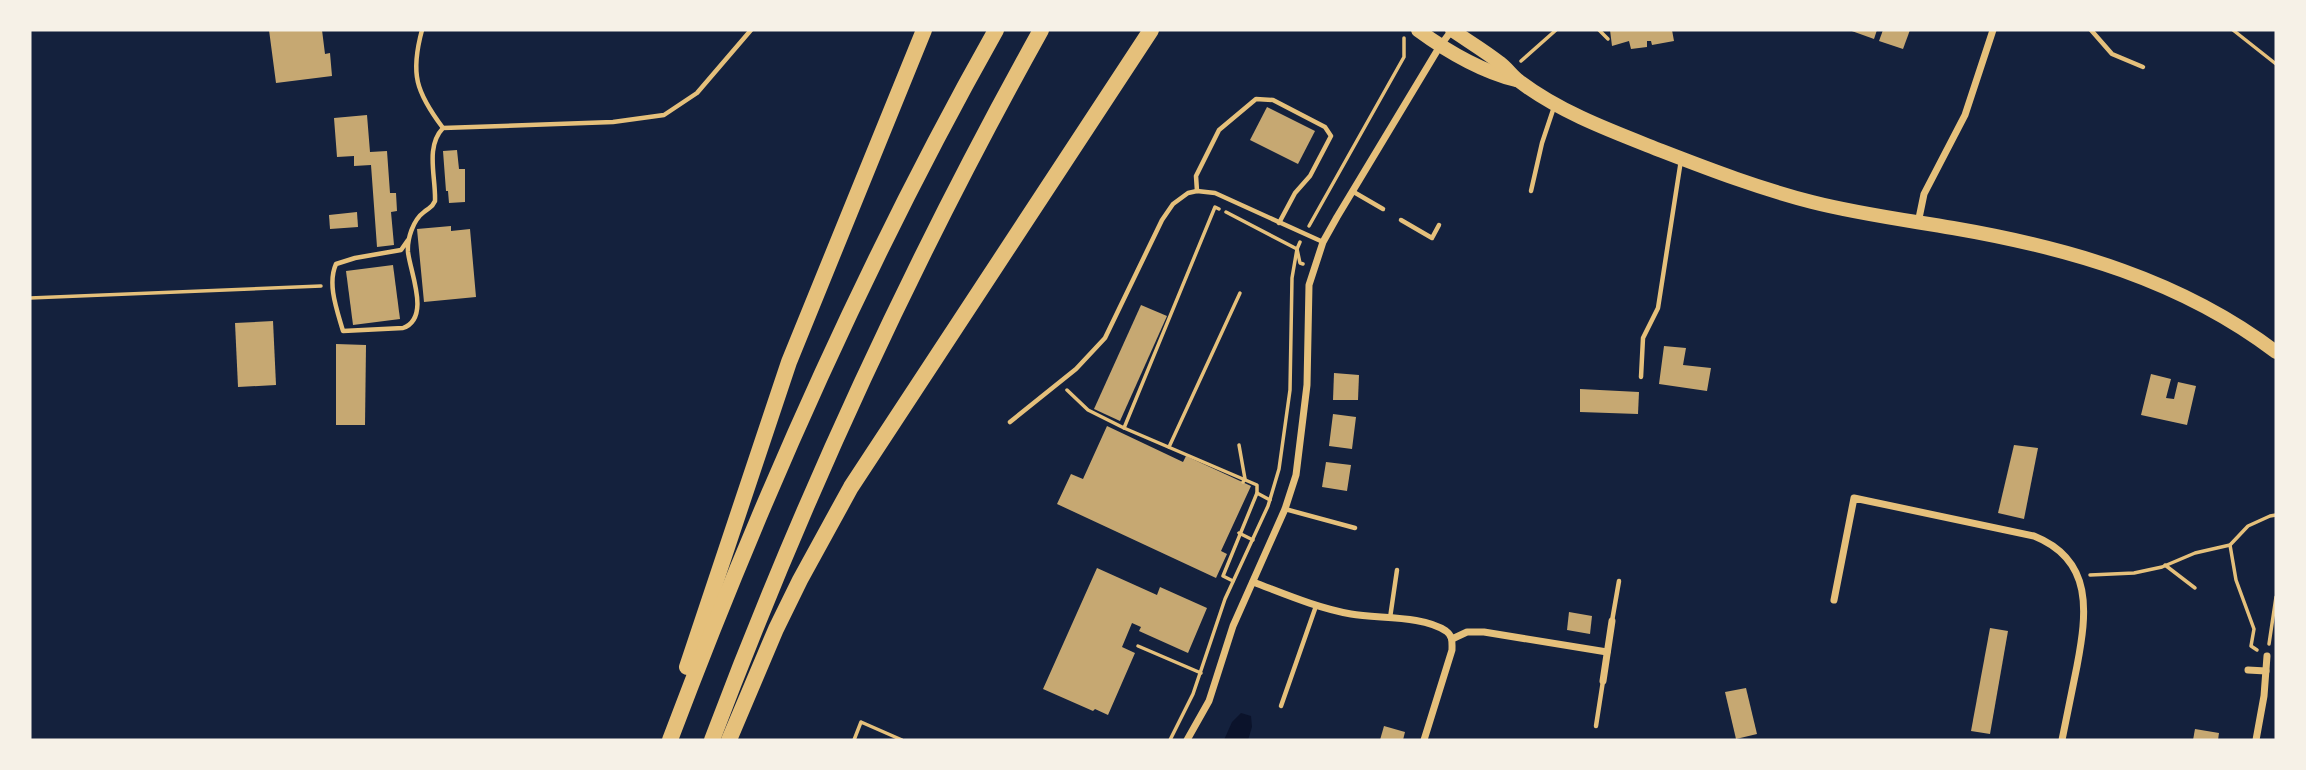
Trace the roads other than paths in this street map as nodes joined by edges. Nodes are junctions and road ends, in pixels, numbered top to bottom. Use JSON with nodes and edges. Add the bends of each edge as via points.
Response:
{"nodes":[{"id":1,"x":422,"y":30,"type":"edge"},
{"id":2,"x":751,"y":30,"type":"edge"},
{"id":3,"x":924,"y":30,"type":"edge"},
{"id":4,"x":996,"y":30,"type":"edge"},
{"id":5,"x":1041,"y":30,"type":"edge"},
{"id":6,"x":1151,"y":30,"type":"edge"},
{"id":7,"x":1418,"y":30,"type":"edge"},
{"id":8,"x":1452,"y":30,"type":"edge"},
{"id":9,"x":1993,"y":30,"type":"edge"},
{"id":10,"x":2091,"y":30,"type":"edge"},
{"id":11,"x":1440,"y":46,"type":"junction"},
{"id":12,"x":2143,"y":67,"type":"dead end"},
{"id":13,"x":1517,"y":80,"type":"junction"},
{"id":14,"x":1555,"y":103,"type":"junction"},
{"id":15,"x":443,"y":128,"type":"junction"},
{"id":16,"x":1681,"y":158,"type":"junction"},
{"id":17,"x":1197,"y":191,"type":"junction"},
{"id":18,"x":1352,"y":191,"type":"junction"},
{"id":19,"x":1531,"y":191,"type":"dead end"},
{"id":20,"x":1383,"y":209,"type":"dead end"},
{"id":21,"x":1401,"y":220,"type":"dead end"},
{"id":22,"x":1279,"y":223,"type":"junction"},
{"id":23,"x":1918,"y":223,"type":"junction"},
{"id":24,"x":1439,"y":225,"type":"dead end"},
{"id":25,"x":408,"y":240,"type":"junction"},
{"id":26,"x":1323,"y":242,"type":"junction"},
{"id":27,"x":2276,"y":352,"type":"edge"},
{"id":28,"x":1641,"y":377,"type":"dead end"},
{"id":29,"x":1010,"y":422,"type":"dead end"},
{"id":30,"x":1285,"y":509,"type":"junction"},
{"id":31,"x":1355,"y":528,"type":"dead end"},
{"id":32,"x":1396,"y":570,"type":"dead end"},
{"id":33,"x":1619,"y":581,"type":"dead end"},
{"id":34,"x":1254,"y":582,"type":"junction"},
{"id":35,"x":1834,"y":600,"type":"dead end"},
{"id":36,"x":1316,"y":606,"type":"junction"},
{"id":37,"x":1390,"y":618,"type":"junction"},
{"id":38,"x":1612,"y":621,"type":"joint"},
{"id":39,"x":1452,"y":639,"type":"junction"},
{"id":40,"x":1607,"y":652,"type":"junction"},
{"id":41,"x":2267,"y":656,"type":"road end"},
{"id":42,"x":2248,"y":670,"type":"dead end"},
{"id":43,"x":2266,"y":671,"type":"junction"},
{"id":44,"x":1603,"y":681,"type":"joint"},
{"id":45,"x":1282,"y":706,"type":"dead end"},
{"id":46,"x":1596,"y":726,"type":"dead end"},
{"id":47,"x":668,"y":740,"type":"edge"},
{"id":48,"x":712,"y":740,"type":"edge"},
{"id":49,"x":729,"y":740,"type":"edge"},
{"id":50,"x":1187,"y":740,"type":"edge"},
{"id":51,"x":1424,"y":740,"type":"edge"},
{"id":52,"x":2062,"y":740,"type":"edge"},
{"id":53,"x":2256,"y":740,"type":"edge"}],
"edges":[{"from":1,"to":15,"type":"lane","via":[[417,85]]},
{"from":2,"to":15,"type":"lane","via":[[697,93],[664,115],[613,122]]},
{"from":3,"to":47,"type":"highway","via":[[789,362],[699,628]]},
{"from":4,"to":47,"type":"highway","via":[[923,164],[807,405]]},
{"from":5,"to":48,"type":"highway","via":[[963,174],[845,417]]},
{"from":6,"to":49,"type":"highway","via":[[851,486],[794,592]]},
{"from":7,"to":11,"type":"main road"},
{"from":8,"to":11,"type":"street"},
{"from":8,"to":13,"type":"main road"},
{"from":9,"to":23,"type":"street","via":[[1965,115],[1924,194]]},
{"from":10,"to":12,"type":"lane","via":[[2112,54]]},
{"from":11,"to":13,"type":"main road"},
{"from":11,"to":18,"type":"street"},
{"from":13,"to":14,"type":"main road"},
{"from":14,"to":16,"type":"main road"},
{"from":14,"to":19,"type":"lane"},
{"from":15,"to":25,"type":"lane","via":[[433,148],[435,201],[417,219]]},
{"from":16,"to":23,"type":"main road","via":[[1808,201]]},
{"from":16,"to":28,"type":"lane","via":[[1658,308],[1643,338]]},
{"from":17,"to":22,"type":"lane","via":[[1215,193]]},
{"from":17,"to":22,"type":"lane","via":[[1196,176],[1219,130],[1256,99],[1273,100],[1325,127],[1331,136]]},
{"from":17,"to":29,"type":"lane","via":[[1173,204],[1162,220],[1104,338],[1084,361]]},
{"from":18,"to":20,"type":"lane"},
{"from":18,"to":26,"type":"street"},
{"from":21,"to":24,"type":"lane","via":[[1432,238]]},
{"from":22,"to":26,"type":"lane"},
{"from":23,"to":27,"type":"main road","via":[[2064,251],[2113,266],[2197,301]]},
{"from":25,"to":25,"type":"lane","via":[[418,300],[410,326],[346,333],[331,286],[336,264],[401,250]]},
{"from":26,"to":30,"type":"street","via":[[1309,285],[1302,440]]},
{"from":30,"to":31,"type":"lane"},
{"from":30,"to":34,"type":"street"},
{"from":32,"to":37,"type":"lane"},
{"from":33,"to":38,"type":"lane"},
{"from":34,"to":36,"type":"street"},
{"from":34,"to":50,"type":"street","via":[[1233,626],[1209,701]]},
{"from":35,"to":52,"type":"street","via":[[1854,498],[2047,542],[2077,575],[2085,612]]},
{"from":36,"to":37,"type":"street"},
{"from":36,"to":45,"type":"lane"},
{"from":37,"to":39,"type":"street","via":[[1435,626]]},
{"from":38,"to":40,"type":"street"},
{"from":39,"to":40,"type":"street","via":[[1467,632],[1484,632]]},
{"from":39,"to":51,"type":"street"},
{"from":40,"to":44,"type":"street"},
{"from":41,"to":43,"type":"street"},
{"from":42,"to":43,"type":"street"},
{"from":43,"to":53,"type":"street"},
{"from":44,"to":46,"type":"lane"}]}
